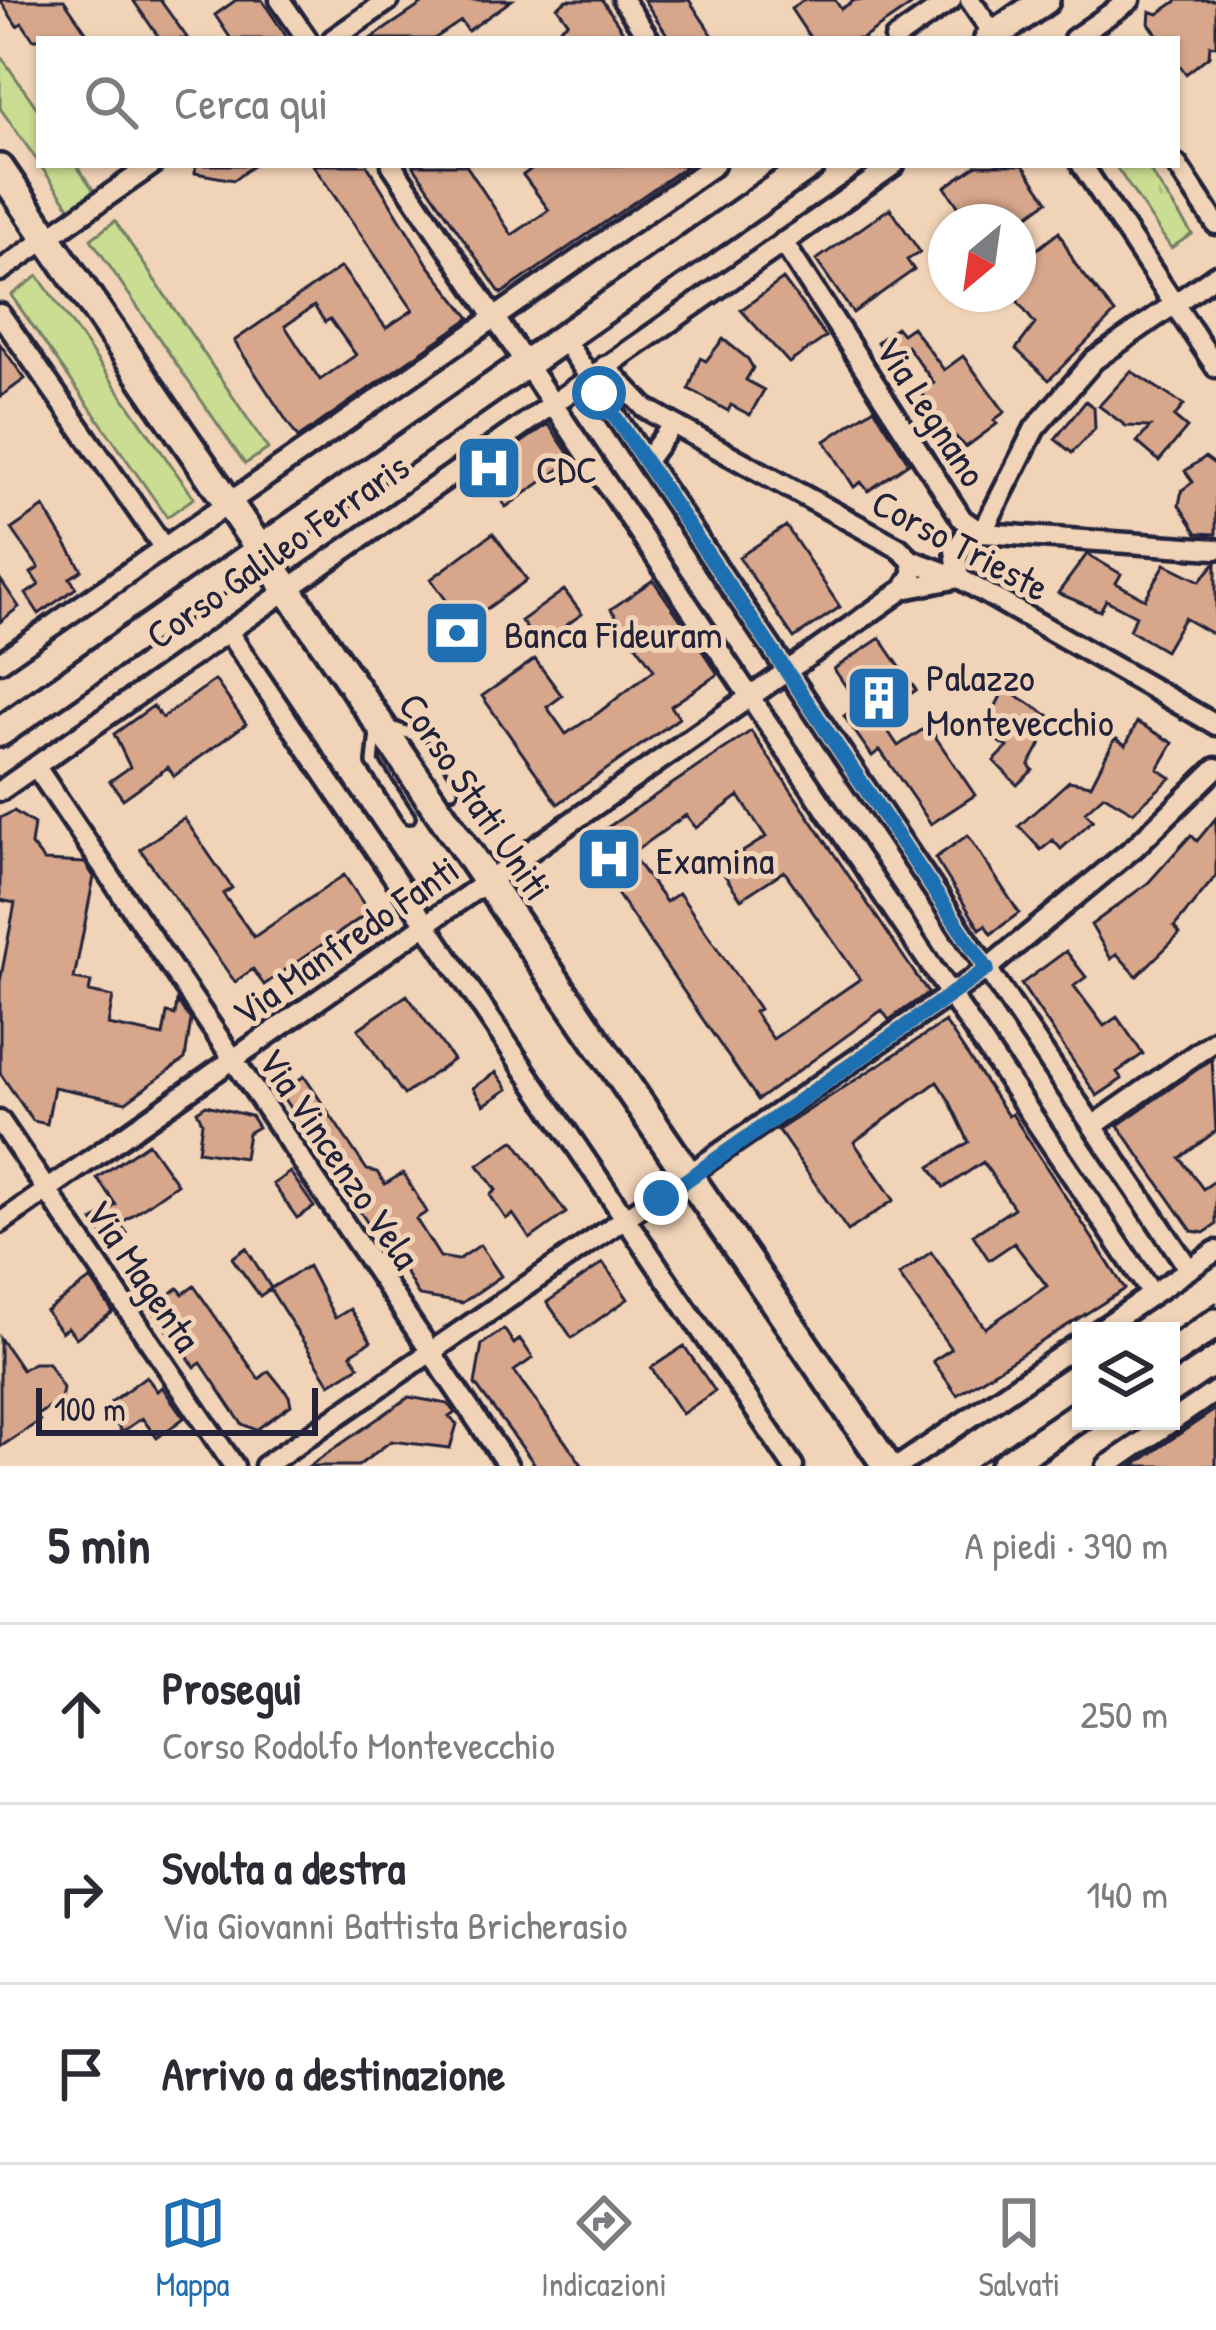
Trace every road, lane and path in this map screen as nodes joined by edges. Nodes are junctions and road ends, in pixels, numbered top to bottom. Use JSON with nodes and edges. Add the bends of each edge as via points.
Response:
{"nodes":[{"id":1,"x":280,"y":0,"type":"edge"},
{"id":2,"x":389,"y":0,"type":"edge"},
{"id":3,"x":623,"y":0,"type":"edge"},
{"id":4,"x":951,"y":0,"type":"edge"},
{"id":5,"x":970,"y":0,"type":"edge"},
{"id":6,"x":1045,"y":0,"type":"edge"},
{"id":7,"x":1130,"y":0,"type":"edge"},
{"id":8,"x":305,"y":36,"type":"edge"},
{"id":9,"x":337,"y":36,"type":"edge"},
{"id":10,"x":647,"y":36,"type":"edge"},
{"id":11,"x":899,"y":36,"type":"edge"},
{"id":12,"x":993,"y":36,"type":"edge"},
{"id":13,"x":997,"y":36,"type":"edge"},
{"id":14,"x":1084,"y":36,"type":"edge"},
{"id":15,"x":148,"y":168,"type":"edge"},
{"id":16,"x":394,"y":168,"type":"edge"},
{"id":17,"x":710,"y":168,"type":"edge"},
{"id":18,"x":806,"y":168,"type":"edge"},
{"id":19,"x":890,"y":168,"type":"edge"},
{"id":20,"x":1084,"y":168,"type":"edge"},
{"id":21,"x":1179,"y":168,"type":"edge"},
{"id":22,"x":0,"y":169,"type":"edge"},
{"id":23,"x":1216,"y":224,"type":"edge"},
{"id":24,"x":47,"y":238,"type":"junction"},
{"id":25,"x":783,"y":242,"type":"junction"},
{"id":26,"x":0,"y":271,"type":"edge"},
{"id":27,"x":1216,"y":275,"type":"edge"},
{"id":28,"x":1174,"y":303,"type":"junction"},
{"id":29,"x":0,"y":314,"type":"edge"},
{"id":30,"x":494,"y":317,"type":"junction"},
{"id":31,"x":562,"y":338,"type":"junction"},
{"id":32,"x":527,"y":363,"type":"junction"},
{"id":33,"x":1216,"y":368,"type":"edge"},
{"id":34,"x":597,"y":372,"type":"junction"},
{"id":35,"x":555,"y":402,"type":"junction"},
{"id":36,"x":673,"y":424,"type":"junction"},
{"id":37,"x":646,"y":461,"type":"junction"},
{"id":38,"x":229,"y":503,"type":"junction"},
{"id":39,"x":982,"y":533,"type":"junction"},
{"id":40,"x":164,"y":548,"type":"junction"},
{"id":41,"x":1216,"y":549,"type":"edge"},
{"id":42,"x":260,"y":550,"type":"junction"},
{"id":43,"x":911,"y":560,"type":"junction"},
{"id":44,"x":959,"y":578,"type":"junction"},
{"id":45,"x":288,"y":590,"type":"junction"},
{"id":46,"x":904,"y":590,"type":"junction"},
{"id":47,"x":228,"y":632,"type":"junction"},
{"id":48,"x":0,"y":662,"type":"edge"},
{"id":49,"x":787,"y":671,"type":"junction"},
{"id":50,"x":752,"y":694,"type":"junction"},
{"id":51,"x":377,"y":721,"type":"junction"},
{"id":52,"x":1216,"y":725,"type":"edge"},
{"id":53,"x":0,"y":732,"type":"edge"},
{"id":54,"x":36,"y":767,"type":"junction"},
{"id":55,"x":1212,"y":773,"type":"edge"},
{"id":56,"x":452,"y":790,"type":"dead end"},
{"id":57,"x":0,"y":791,"type":"edge"},
{"id":58,"x":409,"y":818,"type":"dead end"},
{"id":59,"x":487,"y":881,"type":"junction"},
{"id":60,"x":426,"y":924,"type":"junction"},
{"id":61,"x":987,"y":969,"type":"junction"},
{"id":62,"x":952,"y":994,"type":"junction"},
{"id":63,"x":1216,"y":1040,"type":"edge"},
{"id":64,"x":234,"y":1058,"type":"junction"},
{"id":65,"x":0,"y":1121,"type":"edge"},
{"id":66,"x":1093,"y":1126,"type":"junction"},
{"id":67,"x":690,"y":1178,"type":"junction"},
{"id":68,"x":46,"y":1189,"type":"junction"},
{"id":69,"x":626,"y":1219,"type":"junction"},
{"id":70,"x":0,"y":1223,"type":"edge"},
{"id":71,"x":1216,"y":1251,"type":"edge"},
{"id":72,"x":1189,"y":1269,"type":"junction"},
{"id":73,"x":1152,"y":1294,"type":"junction"},
{"id":74,"x":1111,"y":1322,"type":"edge"},
{"id":75,"x":1216,"y":1323,"type":"edge"},
{"id":76,"x":1180,"y":1347,"type":"edge"},
{"id":77,"x":1072,"y":1348,"type":"edge"},
{"id":78,"x":431,"y":1351,"type":"junction"},
{"id":79,"x":1216,"y":1392,"type":"edge"},
{"id":80,"x":1072,"y":1420,"type":"edge"},
{"id":81,"x":234,"y":1466,"type":"edge"},
{"id":82,"x":266,"y":1466,"type":"edge"},
{"id":83,"x":508,"y":1466,"type":"edge"},
{"id":84,"x":793,"y":1466,"type":"edge"},
{"id":85,"x":887,"y":1466,"type":"edge"},
{"id":86,"x":899,"y":1466,"type":"edge"},
{"id":87,"x":1005,"y":1466,"type":"edge"},
{"id":88,"x":1107,"y":1466,"type":"edge"}],
"edges":[{"from":1,"to":8,"type":"street"},
{"from":2,"to":9,"type":"street"},
{"from":3,"to":10,"type":"street"},
{"from":4,"to":11,"type":"street"},
{"from":5,"to":12,"type":"street"},
{"from":6,"to":13,"type":"main road"},
{"from":7,"to":14,"type":"street"},
{"from":15,"to":24,"type":"street"},
{"from":16,"to":30,"type":"street"},
{"from":17,"to":30,"type":"street","name":"Corso Galileo Ferraris"},
{"from":18,"to":31,"type":"main road","name":"Corso Galileo Ferraris"},
{"from":19,"to":25,"type":"street","name":"Corso Galileo Ferraris"},
{"from":20,"to":28,"type":"street"},
{"from":21,"to":23,"type":"street"},
{"from":22,"to":24,"type":"main road","name":"Corso Stati Uniti"},
{"from":24,"to":26,"type":"street"},
{"from":24,"to":38,"type":"main road","name":"Corso Stati Uniti"},
{"from":25,"to":34,"type":"street","name":"Corso Galileo Ferraris"},
{"from":25,"to":39,"type":"street","name":"Via Legnano","via":[[962,519]]},
{"from":27,"to":28,"type":"street"},
{"from":28,"to":33,"type":"street"},
{"from":28,"to":39,"type":"street","via":[[1112,342],[1035,428]]},
{"from":29,"to":40,"type":"street"},
{"from":30,"to":32,"type":"street"},
{"from":30,"to":38,"type":"street","name":"Corso Galileo Ferraris"},
{"from":31,"to":32,"type":"main road","name":"Corso Galileo Ferraris"},
{"from":31,"to":34,"type":"street"},
{"from":32,"to":35,"type":"street"},
{"from":32,"to":42,"type":"main road","name":"Corso Galileo Ferraris"},
{"from":34,"to":35,"type":"street","name":"Corso Galileo Ferraris"},
{"from":34,"to":36,"type":"street","name":"Corso Trieste"},
{"from":34,"to":37,"type":"street"},
{"from":35,"to":45,"type":"street","name":"Corso Galileo Ferraris"},
{"from":35,"to":50,"type":"street"},
{"from":36,"to":37,"type":"street"},
{"from":36,"to":43,"type":"street","name":"Corso Trieste"},
{"from":37,"to":49,"type":"street"},
{"from":38,"to":40,"type":"street","name":"Corso Galileo Ferraris"},
{"from":38,"to":42,"type":"main road","name":"Corso Stati Uniti"},
{"from":39,"to":41,"type":"street","name":"Via Legnano"},
{"from":39,"to":44,"type":"street","via":[[964,537],[956,550]]},
{"from":40,"to":48,"type":"street","name":"Corso Galileo Ferraris"},
{"from":42,"to":45,"type":"main road","name":"Corso Stati Uniti"},
{"from":42,"to":53,"type":"main road","name":"Corso Galileo Ferraris"},
{"from":43,"to":44,"type":"street","name":"Corso Trieste"},
{"from":43,"to":46,"type":"street"},
{"from":44,"to":46,"type":"street"},
{"from":44,"to":52,"type":"street","name":"Corso Trieste"},
{"from":45,"to":47,"type":"street","name":"Corso Galileo Ferraris"},
{"from":45,"to":51,"type":"main road","name":"Corso Stati Uniti"},
{"from":46,"to":49,"type":"street","name":"Via Manfredo Fanti"},
{"from":47,"to":54,"type":"street","name":"Corso Galileo Ferraris"},
{"from":47,"to":60,"type":"street"},
{"from":49,"to":50,"type":"street","name":"Via Manfredo Fanti"},
{"from":49,"to":61,"type":"street"},
{"from":50,"to":59,"type":"street","name":"Via Manfredo Fanti"},
{"from":50,"to":62,"type":"street"},
{"from":51,"to":56,"type":"lane","via":[[414,735]]},
{"from":51,"to":58,"type":"lane","via":[[373,764]]},
{"from":51,"to":59,"type":"main road","name":"Corso Stati Uniti"},
{"from":54,"to":57,"type":"street","name":"Corso Galileo Ferraris"},
{"from":54,"to":64,"type":"street","name":"Via Vincenzo Vela"},
{"from":55,"to":61,"type":"street"},
{"from":59,"to":60,"type":"street","name":"Via Manfredo Fanti"},
{"from":59,"to":67,"type":"main road","name":"Corso Stati Uniti"},
{"from":60,"to":64,"type":"street","name":"Via Manfredo Fanti"},
{"from":60,"to":69,"type":"street"},
{"from":61,"to":62,"type":"street"},
{"from":61,"to":66,"type":"street"},
{"from":62,"to":67,"type":"street"},
{"from":62,"to":73,"type":"street"},
{"from":63,"to":66,"type":"street"},
{"from":64,"to":68,"type":"street","name":"Via Manfredo Fanti"},
{"from":64,"to":78,"type":"street","name":"Via Vincenzo Vela"},
{"from":65,"to":68,"type":"street","name":"Via Magenta"},
{"from":66,"to":72,"type":"street"},
{"from":67,"to":69,"type":"street"},
{"from":67,"to":85,"type":"main road","name":"Corso Stati Uniti"},
{"from":68,"to":70,"type":"street","name":"Via Manfredo Fanti"},
{"from":68,"to":81,"type":"street","name":"Via Magenta"},
{"from":69,"to":78,"type":"street"},
{"from":69,"to":84,"type":"street"},
{"from":71,"to":72,"type":"street"},
{"from":72,"to":73,"type":"street"},
{"from":73,"to":74,"type":"street"},
{"from":75,"to":76,"type":"main road"},
{"from":77,"to":86,"type":"street"},
{"from":78,"to":82,"type":"street"},
{"from":78,"to":83,"type":"street","name":"Via Vincenzo Vela"},
{"from":79,"to":88,"type":"street"},
{"from":80,"to":87,"type":"main road"}]}
